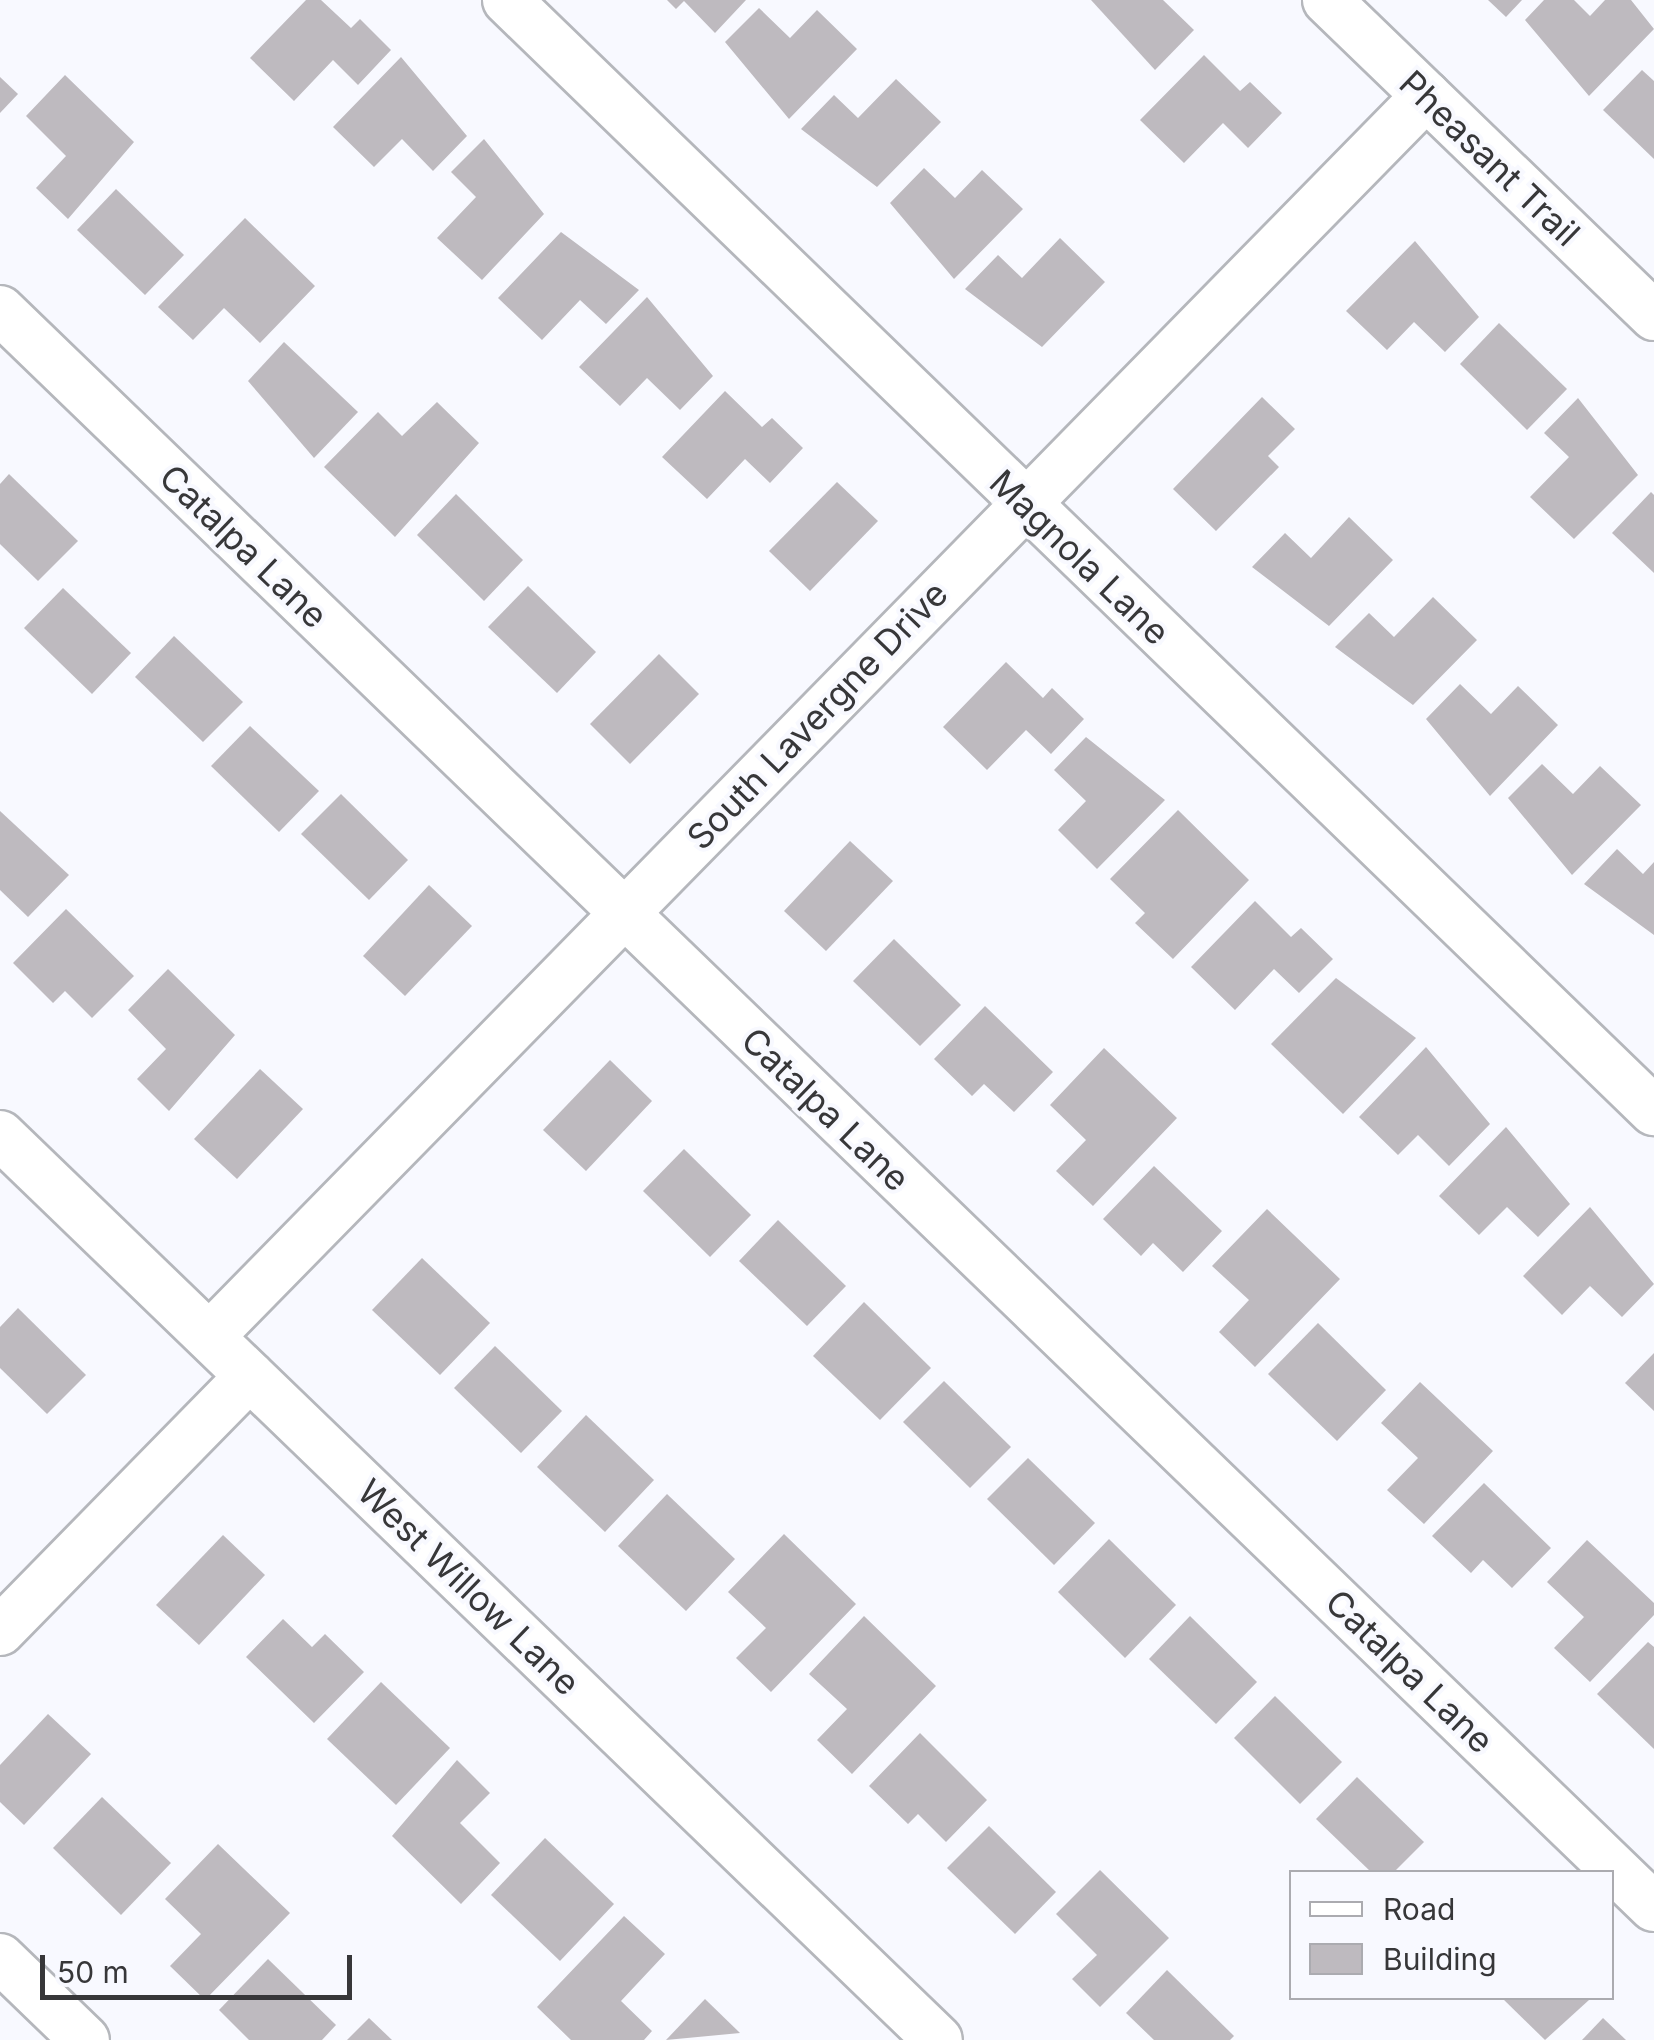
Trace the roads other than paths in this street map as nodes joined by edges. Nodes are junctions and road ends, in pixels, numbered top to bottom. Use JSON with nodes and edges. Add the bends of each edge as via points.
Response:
{"nodes":[{"id":1,"x":508,"y":0,"type":"edge"},
{"id":2,"x":1327,"y":0,"type":"edge"},
{"id":3,"x":1426,"y":96,"type":"junction"},
{"id":4,"x":0,"y":310,"type":"edge"},
{"id":5,"x":1654,"y":316,"type":"edge"},
{"id":6,"x":1024,"y":504,"type":"junction"},
{"id":7,"x":622,"y":913,"type":"junction"},
{"id":8,"x":1654,"y":1111,"type":"edge"},
{"id":9,"x":0,"y":1135,"type":"edge"},
{"id":10,"x":210,"y":1336,"type":"junction"},
{"id":11,"x":250,"y":1376,"type":"junction"},
{"id":12,"x":0,"y":1631,"type":"edge"},
{"id":13,"x":1654,"y":1907,"type":"edge"},
{"id":14,"x":0,"y":1958,"type":"edge"},
{"id":15,"x":84,"y":2040,"type":"edge"},
{"id":16,"x":938,"y":2040,"type":"edge"}],
"edges":[{"from":1,"to":6,"type":"street","name":"Magnola Lane"},
{"from":2,"to":3,"type":"street","name":"Pheasant Trail"},
{"from":3,"to":5,"type":"street","name":"Pheasant Trail"},
{"from":3,"to":6,"type":"street","name":"South Lavergne Drive"},
{"from":4,"to":7,"type":"street","name":"Catalpa Lane"},
{"from":6,"to":7,"type":"street","name":"South Lavergne Drive"},
{"from":6,"to":8,"type":"street","name":"Magnola Lane"},
{"from":7,"to":10,"type":"street","name":"South Lavergne Drive"},
{"from":7,"to":13,"type":"street","name":"Catalpa Lane"},
{"from":9,"to":10,"type":"street","name":"West Willow Lane"},
{"from":10,"to":11,"type":"street","name":"West Willow Lane"},
{"from":11,"to":12,"type":"street"},
{"from":11,"to":16,"type":"street","name":"West Willow Lane"},
{"from":14,"to":15,"type":"street"}]}
